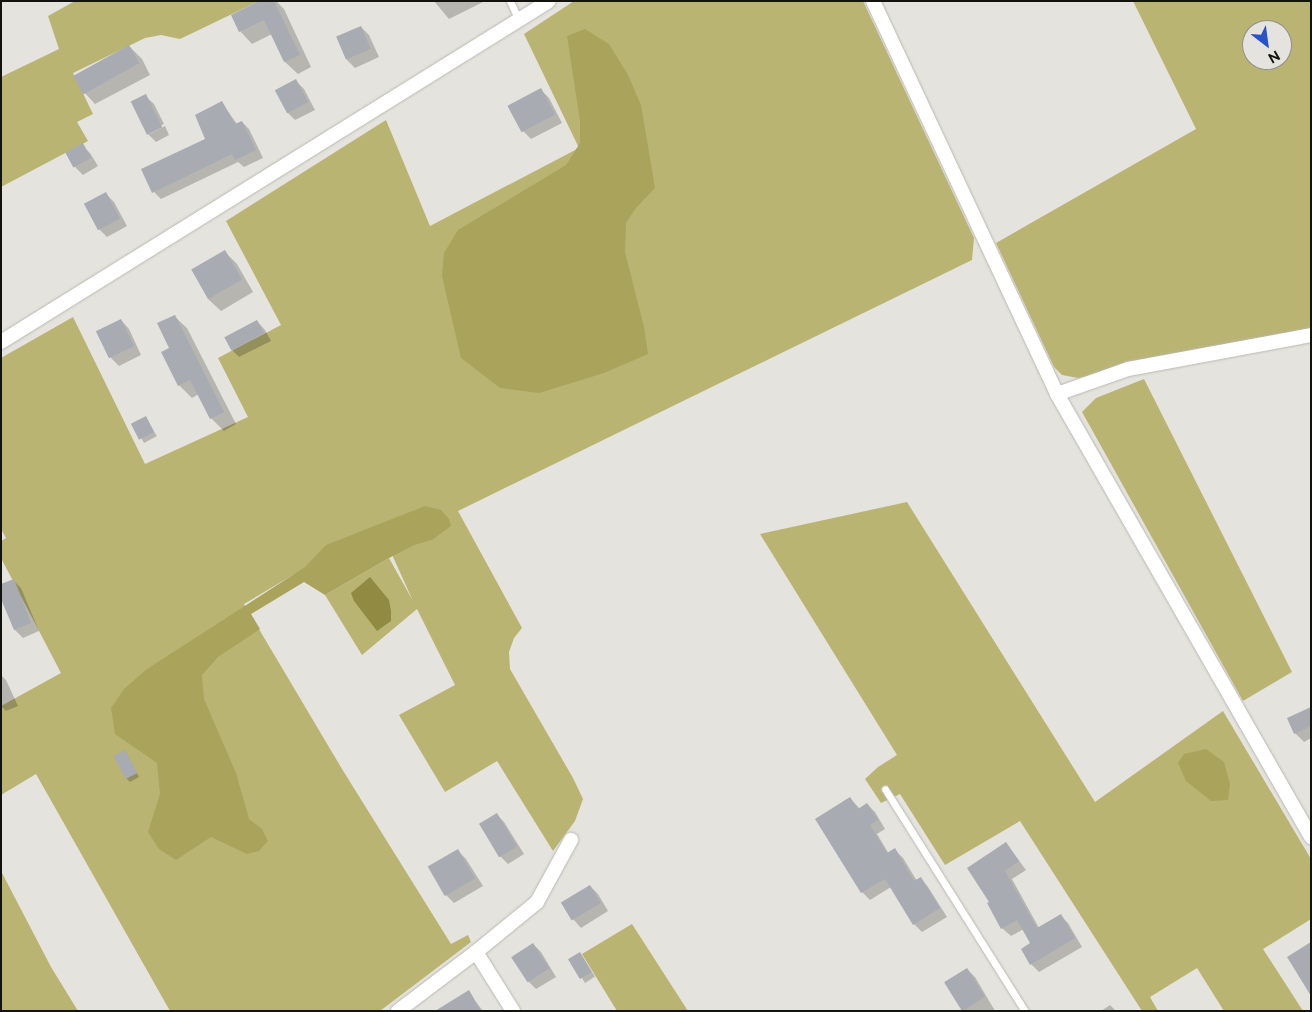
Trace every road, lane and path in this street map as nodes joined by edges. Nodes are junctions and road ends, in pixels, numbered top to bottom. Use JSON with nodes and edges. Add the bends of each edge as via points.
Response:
{"nodes":[{"id":1,"x":510,"y":1,"type":"edge"},
{"id":2,"x":549,"y":1,"type":"edge"},
{"id":3,"x":873,"y":1,"type":"edge"},
{"id":4,"x":519,"y":20,"type":"junction"},
{"id":5,"x":1311,"y":335,"type":"edge"},
{"id":6,"x":1,"y":342,"type":"edge"},
{"id":7,"x":1057,"y":394,"type":"junction"},
{"id":8,"x":885,"y":789,"type":"dead end"},
{"id":9,"x":1311,"y":837,"type":"edge"},
{"id":10,"x":571,"y":840,"type":"dead end"},
{"id":11,"x":476,"y":952,"type":"junction"},
{"id":12,"x":398,"y":1011,"type":"edge"},
{"id":13,"x":513,"y":1011,"type":"edge"},
{"id":14,"x":1025,"y":1011,"type":"edge"}],
"edges":[{"from":1,"to":4,"type":"lane"},
{"from":2,"to":4,"type":"street"},
{"from":3,"to":7,"type":"street"},
{"from":4,"to":6,"type":"street"},
{"from":5,"to":7,"type":"street","via":[[1128,369]]},
{"from":7,"to":9,"type":"street"},
{"from":8,"to":14,"type":"lane"},
{"from":10,"to":11,"type":"street","via":[[537,902]]},
{"from":11,"to":12,"type":"street"},
{"from":11,"to":13,"type":"street"}]}
